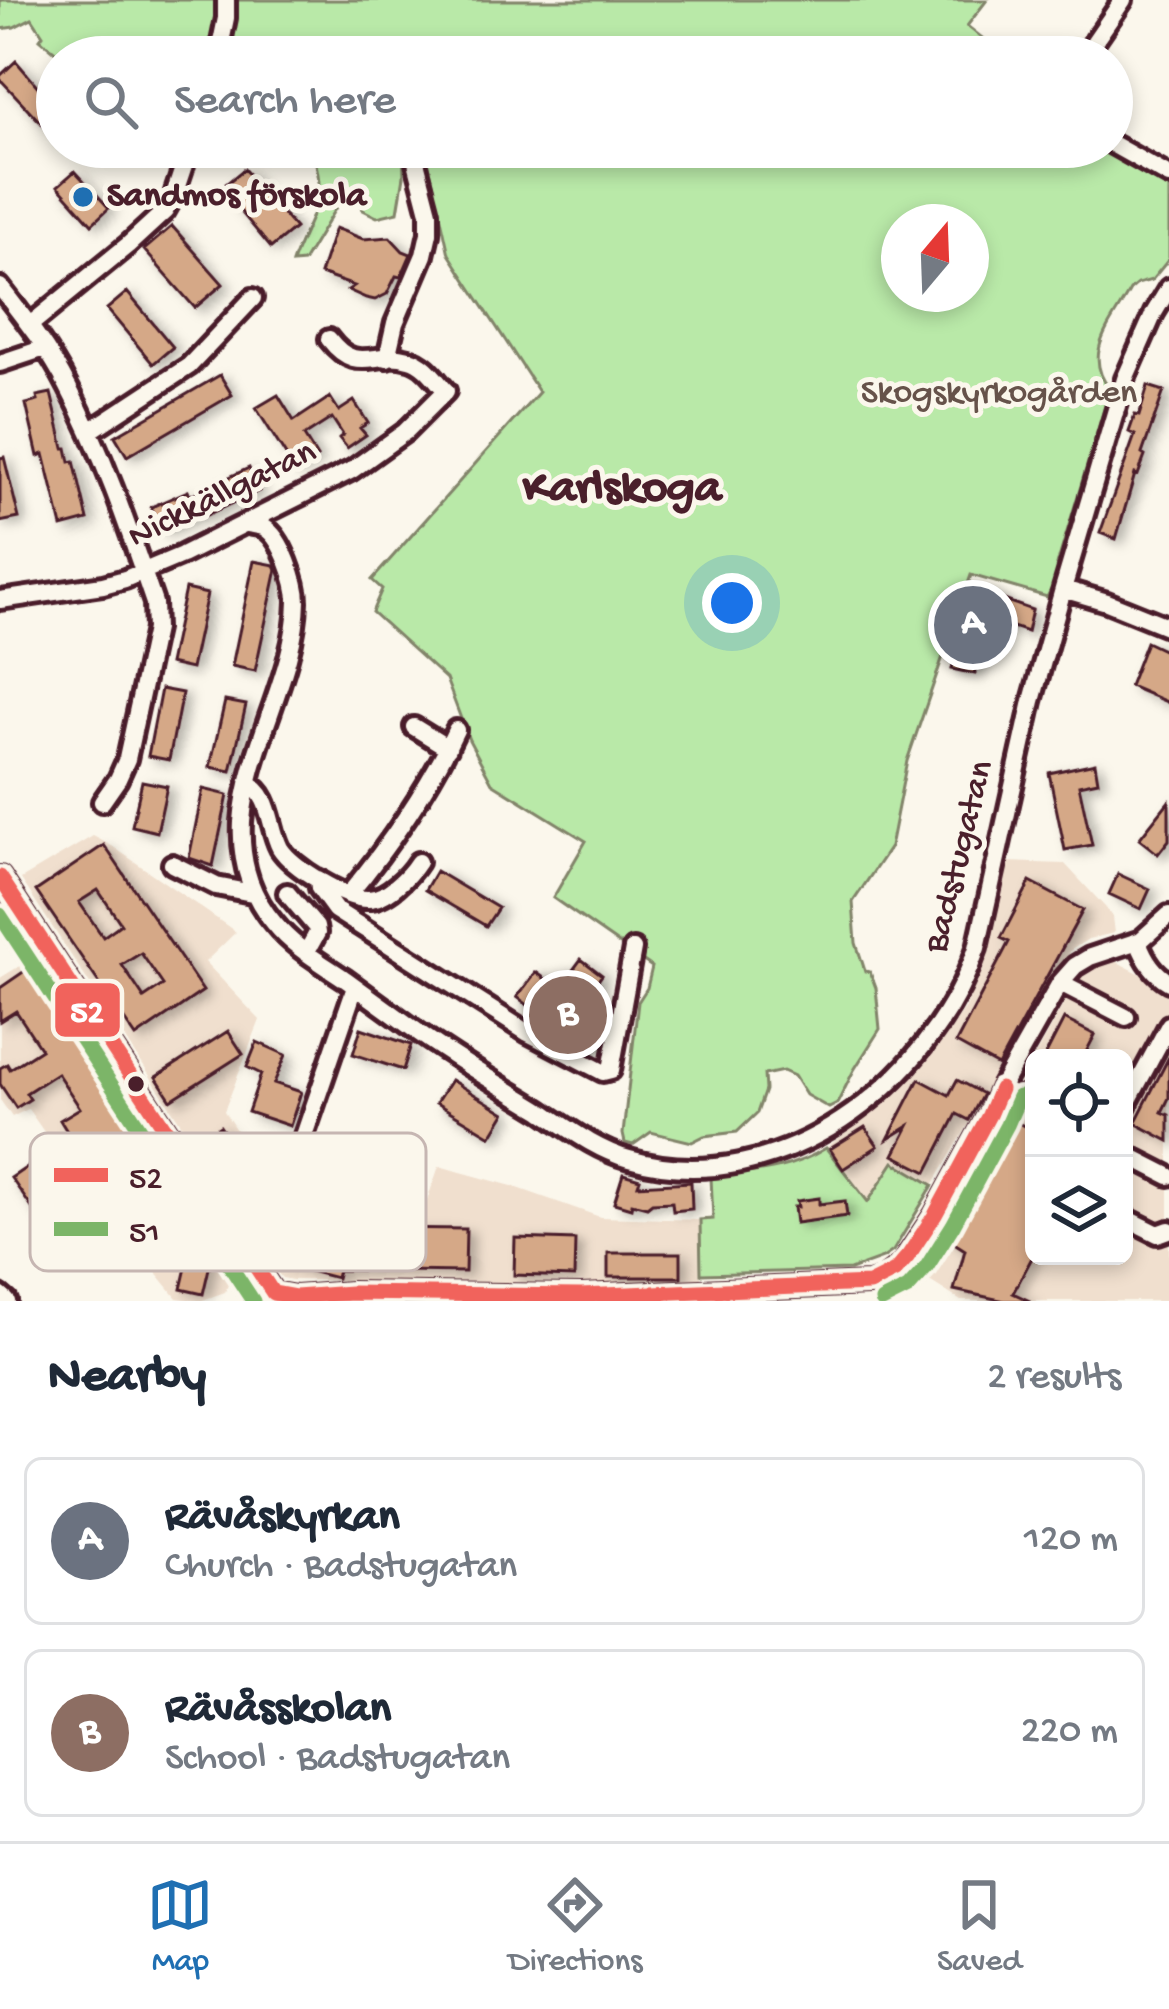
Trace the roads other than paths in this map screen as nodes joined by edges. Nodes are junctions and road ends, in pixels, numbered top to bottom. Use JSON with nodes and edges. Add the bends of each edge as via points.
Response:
{"nodes":[{"id":1,"x":226,"y":0,"type":"edge"},
{"id":2,"x":1123,"y":0,"type":"edge"},
{"id":3,"x":222,"y":36,"type":"edge"},
{"id":4,"x":1098,"y":36,"type":"edge"},
{"id":5,"x":1133,"y":156,"type":"edge"},
{"id":6,"x":183,"y":168,"type":"edge"},
{"id":7,"x":418,"y":168,"type":"edge"},
{"id":8,"x":1169,"y":176,"type":"edge"},
{"id":9,"x":0,"y":287,"type":"edge"},
{"id":10,"x":1169,"y":288,"type":"edge"},
{"id":11,"x":253,"y":298,"type":"dead end"},
{"id":12,"x":30,"y":325,"type":"junction"},
{"id":13,"x":328,"y":339,"type":"dead end"},
{"id":14,"x":45,"y":348,"type":"junction"},
{"id":15,"x":387,"y":358,"type":"junction"},
{"id":16,"x":0,"y":363,"type":"edge"},
{"id":17,"x":90,"y":431,"type":"junction"},
{"id":18,"x":248,"y":524,"type":"junction"},
{"id":19,"x":143,"y":572,"type":"junction"},
{"id":20,"x":1063,"y":589,"type":"junction"},
{"id":21,"x":0,"y":600,"type":"edge"},
{"id":22,"x":1169,"y":627,"type":"edge"},
{"id":23,"x":414,"y":727,"type":"dead end"},
{"id":24,"x":456,"y":730,"type":"dead end"},
{"id":25,"x":448,"y":748,"type":"junction"},
{"id":26,"x":248,"y":784,"type":"junction"},
{"id":27,"x":102,"y":802,"type":"dead end"},
{"id":28,"x":418,"y":862,"type":"dead end"},
{"id":29,"x":172,"y":864,"type":"dead end"},
{"id":30,"x":0,"y":877,"type":"edge"},
{"id":31,"x":318,"y":879,"type":"junction"},
{"id":32,"x":252,"y":893,"type":"junction"},
{"id":33,"x":287,"y":893,"type":"dead end"},
{"id":34,"x":349,"y":894,"type":"junction"},
{"id":35,"x":1169,"y":915,"type":"edge"},
{"id":36,"x":1138,"y":941,"type":"junction"},
{"id":37,"x":633,"y":949,"type":"dead end"},
{"id":38,"x":306,"y":953,"type":"junction"},
{"id":39,"x":1169,"y":982,"type":"edge"},
{"id":40,"x":1060,"y":983,"type":"junction"},
{"id":41,"x":355,"y":987,"type":"junction"},
{"id":42,"x":1126,"y":1017,"type":"dead end"},
{"id":43,"x":1169,"y":1025,"type":"edge"},
{"id":44,"x":1000,"y":1089,"type":"junction"},
{"id":45,"x":1133,"y":1092,"type":"edge"},
{"id":46,"x":1025,"y":1102,"type":"edge"},
{"id":47,"x":170,"y":1133,"type":"edge"},
{"id":48,"x":305,"y":1133,"type":"edge"},
{"id":49,"x":1132,"y":1157,"type":"edge"},
{"id":50,"x":1169,"y":1176,"type":"edge"},
{"id":51,"x":1133,"y":1221,"type":"edge"},
{"id":52,"x":1169,"y":1230,"type":"edge"},
{"id":53,"x":258,"y":1271,"type":"edge"},
{"id":54,"x":0,"y":1295,"type":"edge"},
{"id":55,"x":7,"y":1301,"type":"edge"}],
"edges":[{"from":1,"to":3,"type":"street"},
{"from":2,"to":4,"type":"street"},
{"from":5,"to":8,"type":"street"},
{"from":6,"to":12,"type":"street","via":[[165,211]]},
{"from":7,"to":15,"type":"street","via":[[429,233]]},
{"from":9,"to":12,"type":"street"},
{"from":10,"to":20,"type":"street","name":"Badstugatan","via":[[1125,379]]},
{"from":11,"to":17,"type":"street","via":[[189,366]]},
{"from":12,"to":14,"type":"street"},
{"from":13,"to":15,"type":"street","via":[[351,358]]},
{"from":14,"to":16,"type":"street"},
{"from":14,"to":17,"type":"street"},
{"from":15,"to":18,"type":"street","name":"Nickkällgatan","via":[[421,364],[446,391],[381,451]]},
{"from":17,"to":19,"type":"street"},
{"from":18,"to":19,"type":"street","name":"Nickkällgatan"},
{"from":18,"to":26,"type":"street","via":[[276,538],[298,597]]},
{"from":19,"to":21,"type":"street","name":"Nickkällgatan"},
{"from":19,"to":27,"type":"street","via":[[155,628],[127,759]]},
{"from":20,"to":22,"type":"street"},
{"from":20,"to":41,"type":"street","name":"Badstugatan","via":[[967,976],[918,1052],[819,1135],[728,1164],[629,1160],[503,1088]]},
{"from":23,"to":25,"type":"street"},
{"from":24,"to":25,"type":"street"},
{"from":25,"to":34,"type":"street"},
{"from":26,"to":31,"type":"street","via":[[263,798],[281,850]]},
{"from":26,"to":32,"type":"street","via":[[242,827]]},
{"from":28,"to":34,"type":"street","via":[[375,898]]},
{"from":29,"to":32,"type":"street"},
{"from":30,"to":47,"type":"street"},
{"from":31,"to":34,"type":"street"},
{"from":31,"to":37,"type":"street","via":[[335,910],[603,1072],[611,1070]]},
{"from":32,"to":38,"type":"street","name":"Badstugatan"},
{"from":33,"to":38,"type":"street","via":[[316,927]]},
{"from":35,"to":36,"type":"street"},
{"from":36,"to":39,"type":"street"},
{"from":36,"to":40,"type":"street","via":[[1090,957]]},
{"from":38,"to":41,"type":"street","name":"Badstugatan"},
{"from":40,"to":42,"type":"street"},
{"from":40,"to":44,"type":"street"},
{"from":41,"to":48,"type":"street"},
{"from":43,"to":45,"type":"street"},
{"from":44,"to":46,"type":"street"},
{"from":44,"to":53,"type":"street","via":[[908,1256],[868,1284],[295,1298],[273,1293]]},
{"from":49,"to":50,"type":"street"},
{"from":51,"to":52,"type":"street","via":[[1158,1234]]},
{"from":54,"to":55,"type":"street"}]}
